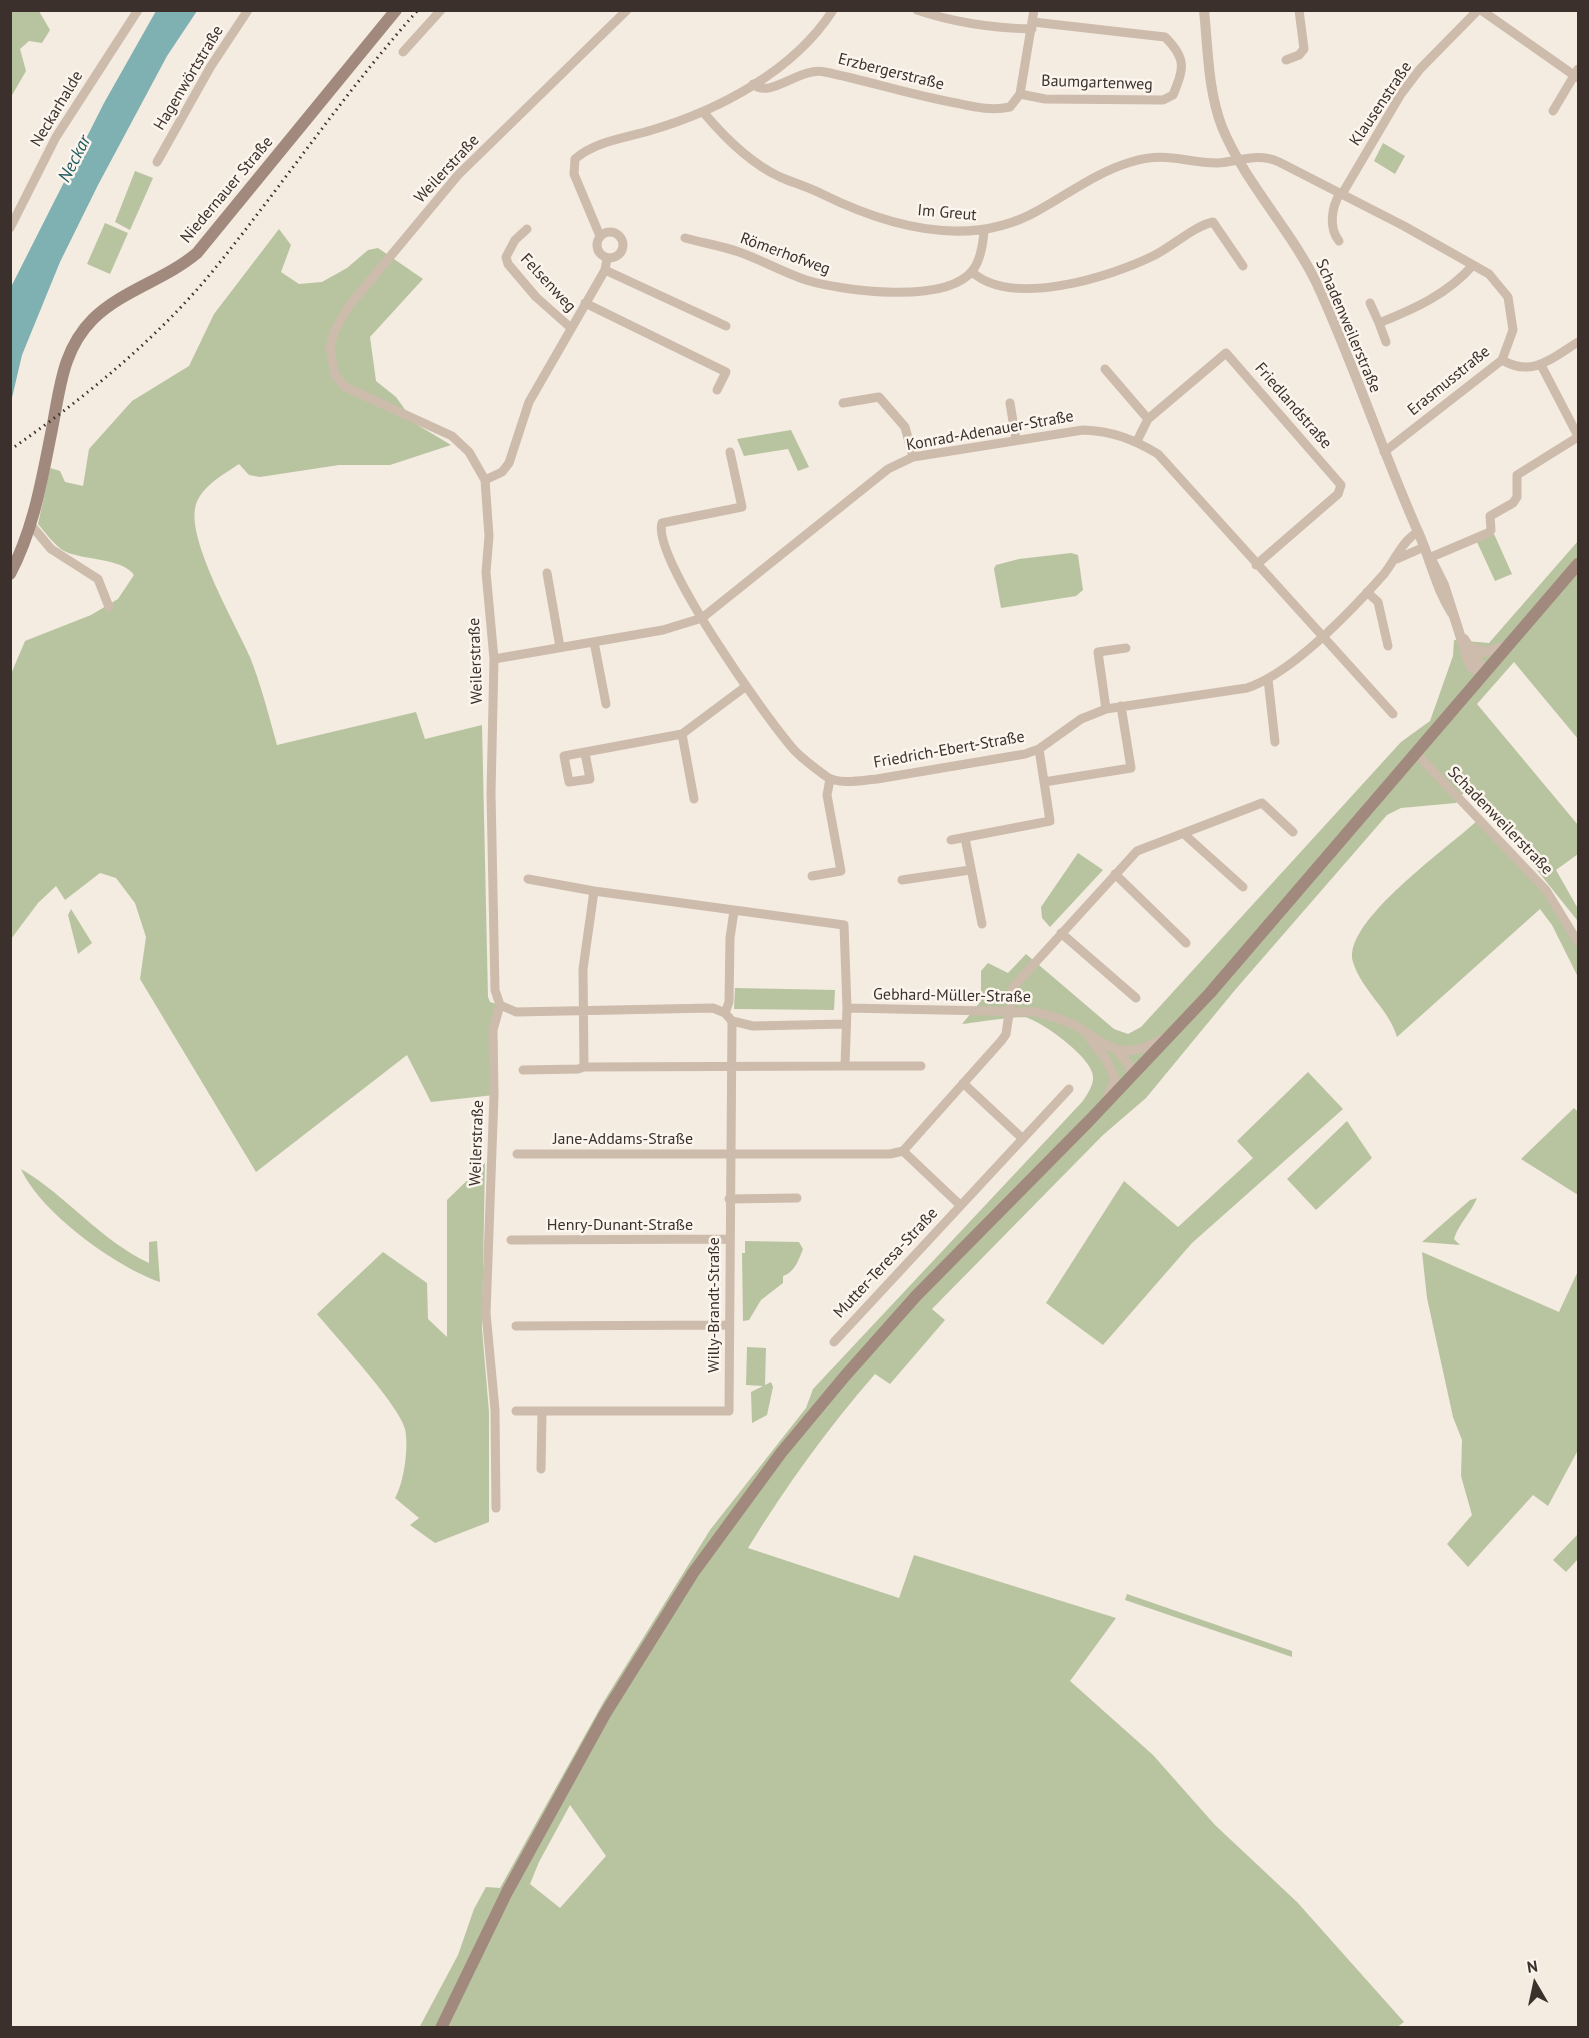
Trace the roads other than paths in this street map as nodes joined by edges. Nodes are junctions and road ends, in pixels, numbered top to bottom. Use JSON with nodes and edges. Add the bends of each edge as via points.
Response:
{"nodes":[{"id":1,"x":138,"y":10,"type":"edge"},
{"id":2,"x":248,"y":10,"type":"edge"},
{"id":3,"x":396,"y":10,"type":"edge"},
{"id":4,"x":441,"y":10,"type":"edge"},
{"id":5,"x":627,"y":10,"type":"edge"},
{"id":6,"x":833,"y":10,"type":"edge"},
{"id":7,"x":917,"y":10,"type":"edge"},
{"id":8,"x":1034,"y":10,"type":"edge"},
{"id":9,"x":1204,"y":10,"type":"edge"},
{"id":10,"x":1299,"y":10,"type":"edge"},
{"id":11,"x":1480,"y":10,"type":"edge"},
{"id":12,"x":1033,"y":25,"type":"junction"},
{"id":13,"x":403,"y":52,"type":"dead end"},
{"id":14,"x":1286,"y":60,"type":"dead end"},
{"id":15,"x":1577,"y":74,"type":"edge"},
{"id":16,"x":753,"y":84,"type":"junction"},
{"id":17,"x":1020,"y":94,"type":"junction"},
{"id":18,"x":1553,"y":111,"type":"dead end"},
{"id":19,"x":702,"y":113,"type":"junction"},
{"id":20,"x":1239,"y":161,"type":"junction"},
{"id":21,"x":157,"y":162,"type":"dead end"},
{"id":22,"x":1341,"y":194,"type":"junction"},
{"id":23,"x":10,"y":228,"type":"edge"},
{"id":24,"x":527,"y":229,"type":"dead end"},
{"id":25,"x":984,"y":231,"type":"junction"},
{"id":26,"x":600,"y":236,"type":"junction"},
{"id":27,"x":686,"y":238,"type":"dead end"},
{"id":28,"x":1339,"y":241,"type":"dead end"},
{"id":29,"x":607,"y":259,"type":"junction"},
{"id":30,"x":1473,"y":265,"type":"junction"},
{"id":31,"x":1243,"y":266,"type":"dead end"},
{"id":32,"x":605,"y":270,"type":"junction"},
{"id":33,"x":972,"y":272,"type":"junction"},
{"id":34,"x":585,"y":303,"type":"junction"},
{"id":35,"x":1370,"y":303,"type":"dead end"},
{"id":36,"x":1379,"y":323,"type":"junction"},
{"id":37,"x":726,"y":326,"type":"dead end"},
{"id":38,"x":571,"y":328,"type":"junction"},
{"id":39,"x":1386,"y":342,"type":"dead end"},
{"id":40,"x":1578,"y":342,"type":"edge"},
{"id":41,"x":1502,"y":360,"type":"junction"},
{"id":42,"x":1541,"y":365,"type":"junction"},
{"id":43,"x":1105,"y":369,"type":"dead end"},
{"id":44,"x":717,"y":390,"type":"dead end"},
{"id":45,"x":843,"y":403,"type":"dead end"},
{"id":46,"x":1010,"y":403,"type":"dead end"},
{"id":47,"x":1148,"y":419,"type":"junction"},
{"id":48,"x":1578,"y":437,"type":"edge"},
{"id":49,"x":1016,"y":440,"type":"junction"},
{"id":50,"x":1137,"y":441,"type":"junction"},
{"id":51,"x":730,"y":452,"type":"dead end"},
{"id":52,"x":1384,"y":452,"type":"junction"},
{"id":53,"x":913,"y":457,"type":"junction"},
{"id":54,"x":485,"y":480,"type":"junction"},
{"id":55,"x":31,"y":525,"type":"junction"},
{"id":56,"x":1418,"y":532,"type":"junction"},
{"id":57,"x":1426,"y":553,"type":"junction"},
{"id":58,"x":1397,"y":559,"type":"junction"},
{"id":59,"x":1578,"y":564,"type":"edge"},
{"id":60,"x":1256,"y":565,"type":"junction"},
{"id":61,"x":547,"y":573,"type":"dead end"},
{"id":62,"x":10,"y":574,"type":"edge"},
{"id":63,"x":1367,"y":592,"type":"junction"},
{"id":64,"x":109,"y":608,"type":"dead end"},
{"id":65,"x":702,"y":618,"type":"junction"},
{"id":66,"x":1322,"y":634,"type":"junction"},
{"id":67,"x":594,"y":642,"type":"junction"},
{"id":68,"x":1388,"y":646,"type":"dead end"},
{"id":69,"x":1507,"y":646,"type":"junction"},
{"id":70,"x":560,"y":647,"type":"junction"},
{"id":71,"x":1126,"y":648,"type":"dead end"},
{"id":72,"x":1468,"y":652,"type":"junction"},
{"id":73,"x":494,"y":658,"type":"junction"},
{"id":74,"x":1484,"y":673,"type":"junction"},
{"id":75,"x":1269,"y":679,"type":"junction"},
{"id":76,"x":745,"y":687,"type":"junction"},
{"id":77,"x":1467,"y":693,"type":"junction"},
{"id":78,"x":606,"y":704,"type":"dead end"},
{"id":79,"x":1121,"y":706,"type":"junction"},
{"id":80,"x":1106,"y":709,"type":"junction"},
{"id":81,"x":1393,"y":714,"type":"dead end"},
{"id":82,"x":682,"y":734,"type":"junction"},
{"id":83,"x":1275,"y":742,"type":"dead end"},
{"id":84,"x":1039,"y":749,"type":"junction"},
{"id":85,"x":585,"y":753,"type":"dead end"},
{"id":86,"x":1416,"y":753,"type":"junction"},
{"id":87,"x":830,"y":779,"type":"junction"},
{"id":88,"x":1044,"y":782,"type":"junction"},
{"id":89,"x":694,"y":799,"type":"dead end"},
{"id":90,"x":1293,"y":832,"type":"dead end"},
{"id":91,"x":1184,"y":834,"type":"junction"},
{"id":92,"x":965,"y":838,"type":"junction"},
{"id":93,"x":951,"y":840,"type":"dead end"},
{"id":94,"x":970,"y":870,"type":"junction"},
{"id":95,"x":1115,"y":874,"type":"junction"},
{"id":96,"x":812,"y":876,"type":"dead end"},
{"id":97,"x":528,"y":879,"type":"dead end"},
{"id":98,"x":902,"y":880,"type":"dead end"},
{"id":99,"x":1243,"y":887,"type":"dead end"},
{"id":100,"x":594,"y":891,"type":"junction"},
{"id":101,"x":734,"y":911,"type":"junction"},
{"id":102,"x":982,"y":924,"type":"dead end"},
{"id":103,"x":1061,"y":933,"type":"junction"},
{"id":104,"x":1578,"y":942,"type":"edge"},
{"id":105,"x":1186,"y":943,"type":"dead end"},
{"id":106,"x":1136,"y":998,"type":"dead end"},
{"id":107,"x":500,"y":1005,"type":"junction"},
{"id":108,"x":847,"y":1008,"type":"junction"},
{"id":109,"x":583,"y":1011,"type":"junction"},
{"id":110,"x":724,"y":1012,"type":"junction"},
{"id":111,"x":1007,"y":1012,"type":"junction"},
{"id":112,"x":732,"y":1022,"type":"junction"},
{"id":113,"x":846,"y":1024,"type":"junction"},
{"id":114,"x":1174,"y":1032,"type":"junction"},
{"id":115,"x":1086,"y":1034,"type":"junction"},
{"id":116,"x":1117,"y":1051,"type":"junction"},
{"id":117,"x":1106,"y":1059,"type":"junction"},
{"id":118,"x":730,"y":1065,"type":"junction"},
{"id":119,"x":845,"y":1066,"type":"junction"},
{"id":120,"x":921,"y":1066,"type":"dead end"},
{"id":121,"x":584,"y":1067,"type":"junction"},
{"id":122,"x":523,"y":1070,"type":"dead end"},
{"id":123,"x":1133,"y":1076,"type":"junction"},
{"id":124,"x":963,"y":1083,"type":"junction"},
{"id":125,"x":1069,"y":1089,"type":"dead end"},
{"id":126,"x":1101,"y":1109,"type":"junction"},
{"id":127,"x":1023,"y":1139,"type":"junction"},
{"id":128,"x":903,"y":1151,"type":"junction"},
{"id":129,"x":518,"y":1154,"type":"dead end"},
{"id":130,"x":729,"y":1154,"type":"junction"},
{"id":131,"x":797,"y":1198,"type":"dead end"},
{"id":132,"x":729,"y":1199,"type":"junction"},
{"id":133,"x":960,"y":1205,"type":"junction"},
{"id":134,"x":729,"y":1239,"type":"junction"},
{"id":135,"x":511,"y":1240,"type":"dead end"},
{"id":136,"x":728,"y":1324,"type":"junction"},
{"id":137,"x":516,"y":1326,"type":"dead end"},
{"id":138,"x":834,"y":1342,"type":"dead end"},
{"id":139,"x":516,"y":1411,"type":"dead end"},
{"id":140,"x":542,"y":1413,"type":"junction"},
{"id":141,"x":541,"y":1469,"type":"dead end"},
{"id":142,"x":496,"y":1508,"type":"dead end"},
{"id":143,"x":441,"y":2028,"type":"edge"}],
"edges":[{"from":1,"to":23,"type":"street","name":"Neckarhalde","via":[[56,137]]},
{"from":2,"to":21,"type":"street","name":"Hagenwörtstraße"},
{"from":3,"to":55,"type":"main road","name":"Niedernauer Straße","via":[[197,253],[118,299],[82,333],[57,392]]},
{"from":4,"to":13,"type":"street"},
{"from":5,"to":54,"type":"street","name":"Weilerstraße","via":[[458,176],[349,306],[334,332],[330,361],[345,387],[452,436],[474,459]]},
{"from":6,"to":16,"type":"street","via":[[807,42]]},
{"from":7,"to":12,"type":"street","via":[[951,22],[993,28]]},
{"from":8,"to":12,"type":"street"},
{"from":9,"to":20,"type":"street","name":"Schadenweilerstraße","via":[[1213,95]]},
{"from":10,"to":14,"type":"street","via":[[1304,49]]},
{"from":11,"to":15,"type":"street"},
{"from":11,"to":22,"type":"street","name":"Klausenstraße","via":[[1420,69],[1401,94]]},
{"from":12,"to":17,"type":"street"},
{"from":12,"to":17,"type":"street","name":"Baumgartenweg","via":[[1158,35],[1171,43],[1182,61],[1183,72],[1173,95],[1163,100],[1045,99]]},
{"from":15,"to":18,"type":"street"},
{"from":16,"to":17,"type":"street","name":"Erzbergerstraße","via":[[769,90],[803,73],[824,71],[907,94],[995,111],[1010,107]]},
{"from":16,"to":19,"type":"street"},
{"from":19,"to":25,"type":"street","name":"Im Greut","via":[[729,141],[779,177],[903,224],[938,231]]},
{"from":19,"to":26,"type":"street","via":[[596,146],[575,159],[574,174]]},
{"from":20,"to":22,"type":"street","name":"Erasmusstraße","via":[[1266,156]]},
{"from":20,"to":25,"type":"street","name":"Im Greut","via":[[1215,163],[1165,156],[1133,161],[1099,174],[1038,211]]},
{"from":20,"to":52,"type":"street","name":"Schadenweilerstraße","via":[[1315,282]]},
{"from":22,"to":28,"type":"street","via":[[1332,210]]},
{"from":22,"to":30,"type":"street","name":"Erasmusstraße"},
{"from":24,"to":38,"type":"street","name":"Felsenweg","via":[[515,240],[506,257],[508,264],[536,297]]},
{"from":25,"to":33,"type":"street","via":[[979,259]]},
{"from":26,"to":29,"type":"street","via":[[597,249]]},
{"from":26,"to":29,"type":"street","via":[[612,232],[624,245],[619,256]]},
{"from":27,"to":33,"type":"street","name":"Römerhofweg","via":[[850,291],[909,293],[936,288]]},
{"from":29,"to":32,"type":"street"},
{"from":30,"to":36,"type":"street","via":[[1439,295]]},
{"from":30,"to":41,"type":"street","name":"Erasmusstraße","via":[[1503,287],[1511,307],[1513,330]]},
{"from":31,"to":33,"type":"street","via":[[1213,222],[1203,224],[1151,257],[1084,281],[1047,289],[988,283]]},
{"from":32,"to":34,"type":"street"},
{"from":32,"to":37,"type":"street"},
{"from":34,"to":38,"type":"street"},
{"from":34,"to":44,"type":"street","via":[[726,372]]},
{"from":35,"to":36,"type":"street"},
{"from":36,"to":39,"type":"street"},
{"from":38,"to":54,"type":"street","via":[[529,402],[509,463],[502,472]]},
{"from":40,"to":42,"type":"street"},
{"from":41,"to":42,"type":"street","via":[[1524,369]]},
{"from":41,"to":52,"type":"street","name":"Erasmusstraße"},
{"from":42,"to":48,"type":"street"},
{"from":43,"to":47,"type":"street"},
{"from":45,"to":53,"type":"street","via":[[879,398],[905,427]]},
{"from":46,"to":49,"type":"street"},
{"from":47,"to":50,"type":"street","name":"Friedlandstraße"},
{"from":47,"to":60,"type":"street","name":"Friedlandstraße","via":[[1226,353],[1338,480],[1338,494]]},
{"from":48,"to":57,"type":"street","name":"Friedrich-Ebert-Straße","via":[[1517,475],[1517,497],[1490,516],[1488,533]]},
{"from":49,"to":50,"type":"street","name":"Konrad-Adenauer-Straße","via":[[1083,430]]},
{"from":49,"to":53,"type":"street","name":"Konrad-Adenauer-Straße"},
{"from":50,"to":60,"type":"street","name":"Konrad-Adenauer-Straße","via":[[1158,454]]},
{"from":51,"to":65,"type":"street","via":[[742,507],[661,525],[667,551]]},
{"from":52,"to":56,"type":"street","name":"Schadenweilerstraße"},
{"from":53,"to":65,"type":"street","name":"Konrad-Adenauer-Straße","via":[[888,469]]},
{"from":54,"to":73,"type":"street","name":"Weilerstraße","via":[[489,536],[486,572]]},
{"from":55,"to":62,"type":"main road","name":"Niedernauer Straße"},
{"from":55,"to":64,"type":"street","via":[[51,549],[98,579]]},
{"from":56,"to":57,"type":"street","name":"Schadenweilerstraße"},
{"from":56,"to":58,"type":"street","name":"Friedrich-Ebert-Straße","via":[[1410,537]]},
{"from":57,"to":58,"type":"street","name":"Friedrich-Ebert-Straße"},
{"from":57,"to":72,"type":"street","name":"Schadenweilerstraße","via":[[1437,587]]},
{"from":58,"to":63,"type":"street","name":"Friedrich-Ebert-Straße"},
{"from":59,"to":69,"type":"main road"},
{"from":60,"to":66,"type":"street","name":"Konrad-Adenauer-Straße"},
{"from":61,"to":70,"type":"street"},
{"from":63,"to":66,"type":"street","name":"Friedrich-Ebert-Straße"},
{"from":63,"to":68,"type":"street","via":[[1378,602]]},
{"from":65,"to":67,"type":"street","name":"Konrad-Adenauer-Straße","via":[[663,630]]},
{"from":65,"to":76,"type":"street"},
{"from":66,"to":75,"type":"street","name":"Friedrich-Ebert-Straße"},
{"from":66,"to":81,"type":"street","name":"Konrad-Adenauer-Straße"},
{"from":67,"to":70,"type":"street","name":"Konrad-Adenauer-Straße"},
{"from":67,"to":78,"type":"street"},
{"from":69,"to":72,"type":"street"},
{"from":69,"to":74,"type":"main road"},
{"from":70,"to":73,"type":"street","name":"Konrad-Adenauer-Straße"},
{"from":71,"to":80,"type":"street","via":[[1098,652]]},
{"from":72,"to":74,"type":"street","name":"Schadenweilerstraße","via":[[1472,668]]},
{"from":72,"to":77,"type":"street"},
{"from":73,"to":107,"type":"street","name":"Weilerstraße","via":[[492,873],[495,990]]},
{"from":74,"to":77,"type":"main road"},
{"from":75,"to":79,"type":"street","name":"Friedrich-Ebert-Straße","via":[[1247,688]]},
{"from":75,"to":83,"type":"street"},
{"from":76,"to":82,"type":"street"},
{"from":76,"to":87,"type":"street","via":[[796,752]]},
{"from":77,"to":86,"type":"main road"},
{"from":79,"to":80,"type":"street","name":"Friedrich-Ebert-Straße"},
{"from":79,"to":88,"type":"street","via":[[1131,768]]},
{"from":80,"to":84,"type":"street","name":"Friedrich-Ebert-Straße","via":[[1081,719]]},
{"from":82,"to":85,"type":"street"},
{"from":82,"to":89,"type":"street"},
{"from":84,"to":87,"type":"street","name":"Friedrich-Ebert-Straße","via":[[877,779]]},
{"from":84,"to":88,"type":"street"},
{"from":86,"to":104,"type":"street","name":"Schadenweilerstraße","via":[[1546,890]]},
{"from":86,"to":114,"type":"main road"},
{"from":87,"to":96,"type":"street","via":[[827,795],[841,871]]},
{"from":88,"to":92,"type":"street","via":[[1050,821]]},
{"from":90,"to":91,"type":"street","via":[[1262,803]]},
{"from":91,"to":95,"type":"street","via":[[1137,851]]},
{"from":91,"to":99,"type":"street"},
{"from":92,"to":93,"type":"street"},
{"from":92,"to":94,"type":"street"},
{"from":94,"to":98,"type":"street"},
{"from":94,"to":102,"type":"street"},
{"from":95,"to":103,"type":"street"},
{"from":95,"to":105,"type":"street"},
{"from":97,"to":100,"type":"street"},
{"from":100,"to":101,"type":"street"},
{"from":100,"to":109,"type":"street","via":[[583,969]]},
{"from":101,"to":108,"type":"street","via":[[844,925]]},
{"from":101,"to":110,"type":"street","via":[[729,1002]]},
{"from":103,"to":106,"type":"street"},
{"from":103,"to":111,"type":"street","via":[[1013,987]]},
{"from":107,"to":109,"type":"street","via":[[516,1011]]},
{"from":107,"to":142,"type":"street","name":"Weilerstraße","via":[[493,1030],[486,1313],[495,1410]]},
{"from":108,"to":111,"type":"street","name":"Gebhard-Müller-Straße"},
{"from":108,"to":113,"type":"street"},
{"from":109,"to":110,"type":"street","via":[[713,1008]]},
{"from":109,"to":121,"type":"street"},
{"from":110,"to":112,"type":"street"},
{"from":111,"to":115,"type":"street","name":"Gebhard-Müller-Straße","via":[[1053,1016]]},
{"from":111,"to":124,"type":"street","via":[[1003,1038]]},
{"from":112,"to":113,"type":"street","via":[[753,1026]]},
{"from":112,"to":118,"type":"street","name":"Willy-Brandt-Straße"},
{"from":113,"to":119,"type":"street"},
{"from":114,"to":116,"type":"street","via":[[1141,1050]]},
{"from":114,"to":123,"type":"main road"},
{"from":115,"to":116,"type":"street","name":"Gebhard-Müller-Straße"},
{"from":115,"to":117,"type":"street","name":"Gebhard-Müller-Straße"},
{"from":116,"to":123,"type":"street","name":"Gebhard-Müller-Straße"},
{"from":117,"to":123,"type":"street","via":[[1122,1073]]},
{"from":117,"to":126,"type":"street","name":"Gebhard-Müller-Straße","via":[[1115,1079]]},
{"from":118,"to":119,"type":"street"},
{"from":118,"to":121,"type":"street"},
{"from":118,"to":130,"type":"street","name":"Willy-Brandt-Straße"},
{"from":119,"to":120,"type":"street"},
{"from":121,"to":122,"type":"street"},
{"from":123,"to":126,"type":"main road"},
{"from":124,"to":127,"type":"street"},
{"from":124,"to":128,"type":"street"},
{"from":125,"to":127,"type":"street","name":"Mutter-Teresa-Straße"},
{"from":126,"to":143,"type":"main road","via":[[867,1350],[729,1521],[605,1714],[507,1892]]},
{"from":127,"to":133,"type":"street","name":"Mutter-Teresa-Straße"},
{"from":128,"to":130,"type":"street","name":"Jane-Addams-Straße"},
{"from":128,"to":133,"type":"street","name":"Mutter-Teresa-Straße"},
{"from":129,"to":130,"type":"street","name":"Jane-Addams-Straße"},
{"from":130,"to":132,"type":"street","name":"Willy-Brandt-Straße"},
{"from":131,"to":132,"type":"street"},
{"from":132,"to":134,"type":"street","name":"Willy-Brandt-Straße"},
{"from":133,"to":138,"type":"street","name":"Mutter-Teresa-Straße"},
{"from":134,"to":135,"type":"street","name":"Henry-Dunant-Straße"},
{"from":134,"to":136,"type":"street","name":"Willy-Brandt-Straße"},
{"from":136,"to":137,"type":"street"},
{"from":136,"to":140,"type":"street","name":"Willy-Brandt-Straße","via":[[729,1411]]},
{"from":139,"to":140,"type":"street"},
{"from":140,"to":141,"type":"street"}]}
